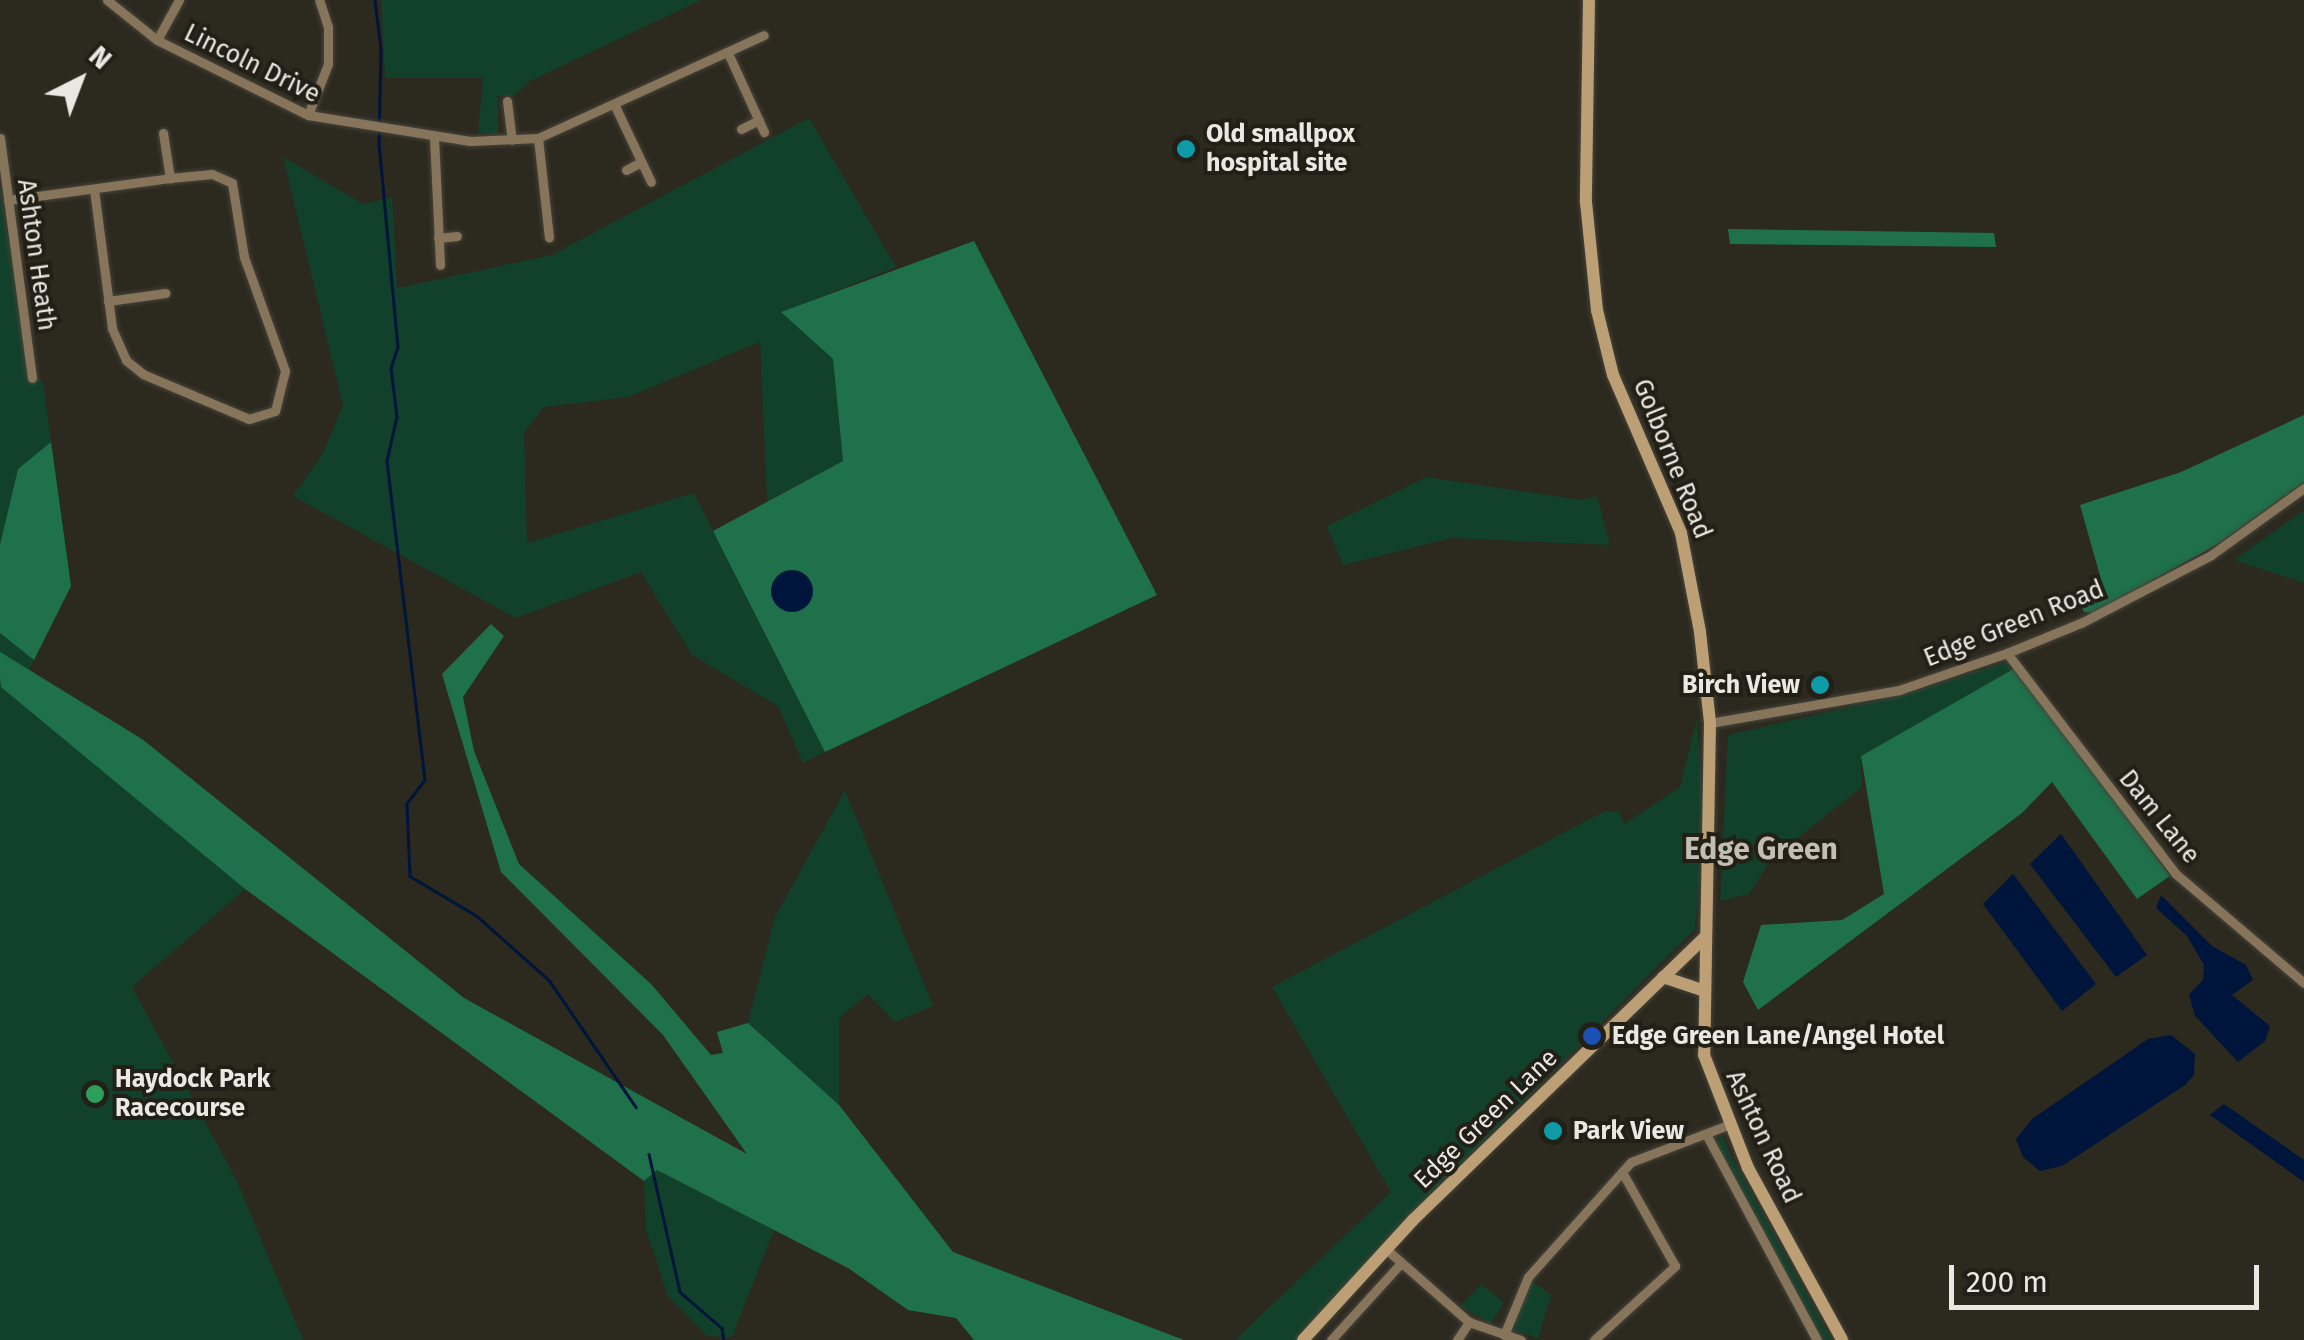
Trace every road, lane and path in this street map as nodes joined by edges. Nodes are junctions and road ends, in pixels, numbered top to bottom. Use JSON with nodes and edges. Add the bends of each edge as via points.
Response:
{"nodes":[{"id":1,"x":107,"y":0,"type":"edge"},
{"id":2,"x":179,"y":0,"type":"edge"},
{"id":3,"x":319,"y":0,"type":"edge"},
{"id":4,"x":1589,"y":0,"type":"edge"},
{"id":5,"x":764,"y":35,"type":"dead end"},
{"id":6,"x":158,"y":40,"type":"junction"},
{"id":7,"x":728,"y":53,"type":"junction"},
{"id":8,"x":506,"y":101,"type":"dead end"},
{"id":9,"x":614,"y":104,"type":"junction"},
{"id":10,"x":308,"y":115,"type":"junction"},
{"id":11,"x":759,"y":120,"type":"junction"},
{"id":12,"x":741,"y":130,"type":"dead end"},
{"id":13,"x":764,"y":132,"type":"dead end"},
{"id":14,"x":163,"y":133,"type":"dead end"},
{"id":15,"x":434,"y":136,"type":"junction"},
{"id":16,"x":0,"y":138,"type":"edge"},
{"id":17,"x":538,"y":138,"type":"junction"},
{"id":18,"x":512,"y":140,"type":"junction"},
{"id":19,"x":641,"y":162,"type":"junction"},
{"id":20,"x":626,"y":170,"type":"dead end"},
{"id":21,"x":170,"y":178,"type":"junction"},
{"id":22,"x":651,"y":182,"type":"dead end"},
{"id":23,"x":94,"y":188,"type":"junction"},
{"id":24,"x":544,"y":192,"type":"junction"},
{"id":25,"x":530,"y":193,"type":"dead end"},
{"id":26,"x":8,"y":200,"type":"junction"},
{"id":27,"x":457,"y":236,"type":"dead end"},
{"id":28,"x":549,"y":237,"type":"dead end"},
{"id":29,"x":438,"y":238,"type":"junction"},
{"id":30,"x":440,"y":265,"type":"dead end"},
{"id":31,"x":165,"y":293,"type":"dead end"},
{"id":32,"x":108,"y":301,"type":"junction"},
{"id":33,"x":32,"y":378,"type":"dead end"},
{"id":34,"x":2304,"y":488,"type":"edge"},
{"id":35,"x":2007,"y":653,"type":"junction"},
{"id":36,"x":1710,"y":723,"type":"junction"},
{"id":37,"x":1705,"y":937,"type":"junction"},
{"id":38,"x":1663,"y":977,"type":"junction"},
{"id":39,"x":2304,"y":983,"type":"edge"},
{"id":40,"x":1702,"y":990,"type":"junction"},
{"id":41,"x":1728,"y":1125,"type":"junction"},
{"id":42,"x":1706,"y":1134,"type":"junction"},
{"id":43,"x":1622,"y":1172,"type":"junction"},
{"id":44,"x":1386,"y":1249,"type":"junction"},
{"id":45,"x":1402,"y":1262,"type":"junction"},
{"id":46,"x":1469,"y":1322,"type":"junction"},
{"id":47,"x":1504,"y":1335,"type":"junction"},
{"id":48,"x":1303,"y":1340,"type":"edge"},
{"id":49,"x":1331,"y":1340,"type":"edge"},
{"id":50,"x":1457,"y":1340,"type":"edge"},
{"id":51,"x":1521,"y":1340,"type":"edge"},
{"id":52,"x":1594,"y":1340,"type":"edge"},
{"id":53,"x":1817,"y":1340,"type":"edge"},
{"id":54,"x":1842,"y":1340,"type":"edge"}],
"edges":[{"from":1,"to":6,"type":"street","name":"Lincoln Drive"},
{"from":2,"to":6,"type":"street"},
{"from":3,"to":10,"type":"street","via":[[328,27],[328,64]]},
{"from":4,"to":36,"type":"main road","name":"Golborne Road","via":[[1586,221],[1597,310],[1614,375],[1689,558]]},
{"from":5,"to":7,"type":"street","name":"Lincoln Drive"},
{"from":6,"to":10,"type":"street","name":"Lincoln Drive"},
{"from":7,"to":9,"type":"street","name":"Lincoln Drive"},
{"from":7,"to":11,"type":"street"},
{"from":8,"to":18,"type":"street"},
{"from":9,"to":17,"type":"street","name":"Lincoln Drive"},
{"from":9,"to":19,"type":"street"},
{"from":10,"to":15,"type":"street","name":"Lincoln Drive"},
{"from":11,"to":12,"type":"street"},
{"from":11,"to":13,"type":"street"},
{"from":14,"to":21,"type":"street"},
{"from":15,"to":18,"type":"street","name":"Lincoln Drive"},
{"from":15,"to":29,"type":"street"},
{"from":16,"to":26,"type":"street","name":"Ashton Heath"},
{"from":17,"to":18,"type":"street","name":"Lincoln Drive"},
{"from":17,"to":24,"type":"street"},
{"from":19,"to":20,"type":"street"},
{"from":19,"to":22,"type":"street"},
{"from":21,"to":23,"type":"street"},
{"from":21,"to":32,"type":"street","via":[[212,174],[232,183],[244,257],[285,371],[282,401],[261,419],[249,419],[144,374],[116,344]]},
{"from":23,"to":26,"type":"street"},
{"from":23,"to":32,"type":"street"},
{"from":24,"to":25,"type":"street"},
{"from":24,"to":28,"type":"street"},
{"from":26,"to":33,"type":"street","name":"Ashton Heath"},
{"from":27,"to":29,"type":"street"},
{"from":29,"to":30,"type":"street"},
{"from":31,"to":32,"type":"street"},
{"from":34,"to":35,"type":"street","name":"Edge Green Road","via":[[2211,555]]},
{"from":35,"to":36,"type":"street","name":"Edge Green Road","via":[[1899,690]]},
{"from":35,"to":39,"type":"street","name":"Dam Lane","via":[[2176,874]]},
{"from":36,"to":37,"type":"main road","name":"Golborne Road"},
{"from":37,"to":38,"type":"main road","name":"Edge Green Lane"},
{"from":37,"to":40,"type":"main road","name":"Ashton Road"},
{"from":38,"to":40,"type":"main road"},
{"from":38,"to":44,"type":"main road","name":"Edge Green Lane"},
{"from":40,"to":41,"type":"main road","name":"Ashton Road","via":[[1704,1056]]},
{"from":41,"to":42,"type":"street"},
{"from":41,"to":54,"type":"main road","name":"Ashton Road"},
{"from":42,"to":43,"type":"street","via":[[1641,1156]]},
{"from":42,"to":53,"type":"street","name":"Ashton Road"},
{"from":43,"to":47,"type":"street","via":[[1528,1277]]},
{"from":43,"to":52,"type":"street","via":[[1675,1266]]},
{"from":44,"to":45,"type":"street"},
{"from":44,"to":48,"type":"main road","name":"Edge Green Lane"},
{"from":45,"to":46,"type":"street"},
{"from":45,"to":49,"type":"street"},
{"from":46,"to":47,"type":"street"},
{"from":46,"to":50,"type":"street"},
{"from":47,"to":51,"type":"street"}]}
